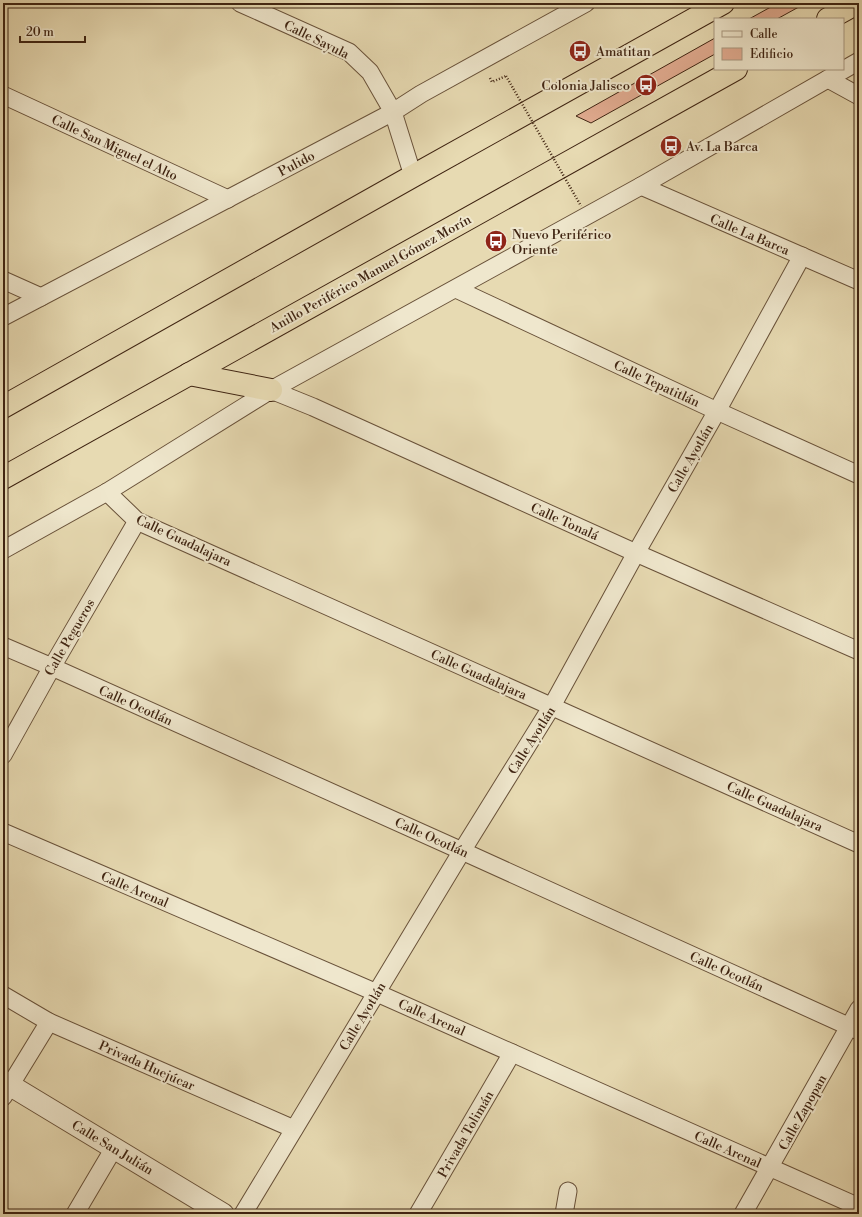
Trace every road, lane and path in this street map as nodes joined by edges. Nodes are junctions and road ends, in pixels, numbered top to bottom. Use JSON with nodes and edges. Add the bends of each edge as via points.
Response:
{"nodes":[{"id":1,"x":240,"y":3,"type":"edge"},
{"id":2,"x":586,"y":3,"type":"edge"},
{"id":3,"x":723,"y":3,"type":"edge"},
{"id":4,"x":857,"y":3,"type":"edge"},
{"id":5,"x":830,"y":18,"type":"edge"},
{"id":6,"x":859,"y":61,"type":"edge"},
{"id":7,"x":734,"y":70,"type":"edge"},
{"id":8,"x":844,"y":70,"type":"edge"},
{"id":9,"x":844,"y":70,"type":"edge"},
{"id":10,"x":506,"y":76,"type":"dead end"},
{"id":11,"x":828,"y":79,"type":"junction"},
{"id":12,"x":3,"y":95,"type":"edge"},
{"id":13,"x":859,"y":96,"type":"edge"},
{"id":14,"x":393,"y":112,"type":"junction"},
{"id":15,"x":413,"y":176,"type":"junction"},
{"id":16,"x":641,"y":186,"type":"junction"},
{"id":17,"x":228,"y":199,"type":"junction"},
{"id":18,"x":581,"y":206,"type":"dead end"},
{"id":19,"x":802,"y":256,"type":"junction"},
{"id":20,"x":3,"y":280,"type":"edge"},
{"id":21,"x":859,"y":281,"type":"edge"},
{"id":22,"x":456,"y":289,"type":"junction"},
{"id":23,"x":41,"y":297,"type":"junction"},
{"id":24,"x":3,"y":317,"type":"edge"},
{"id":25,"x":189,"y":374,"type":"junction"},
{"id":26,"x":271,"y":390,"type":"junction"},
{"id":27,"x":3,"y":407,"type":"edge"},
{"id":28,"x":717,"y":411,"type":"junction"},
{"id":29,"x":859,"y":474,"type":"edge"},
{"id":30,"x":3,"y":478,"type":"edge"},
{"id":31,"x":107,"y":492,"type":"junction"},
{"id":32,"x":137,"y":521,"type":"junction"},
{"id":33,"x":3,"y":550,"type":"edge"},
{"id":34,"x":636,"y":553,"type":"junction"},
{"id":35,"x":3,"y":646,"type":"edge"},
{"id":36,"x":859,"y":651,"type":"edge"},
{"id":37,"x":52,"y":667,"type":"junction"},
{"id":38,"x":552,"y":706,"type":"junction"},
{"id":39,"x":3,"y":755,"type":"edge"},
{"id":40,"x":3,"y":832,"type":"edge"},
{"id":41,"x":859,"y":844,"type":"edge"},
{"id":42,"x":462,"y":851,"type":"junction"},
{"id":43,"x":377,"y":993,"type":"junction"},
{"id":44,"x":3,"y":994,"type":"edge"},
{"id":45,"x":859,"y":1009,"type":"edge"},
{"id":46,"x":49,"y":1022,"type":"junction"},
{"id":47,"x":854,"y":1029,"type":"edge"},
{"id":48,"x":512,"y":1053,"type":"junction"},
{"id":49,"x":6,"y":1088,"type":"edge"},
{"id":50,"x":294,"y":1129,"type":"junction"},
{"id":51,"x":114,"y":1148,"type":"junction"},
{"id":52,"x":770,"y":1168,"type":"junction"},
{"id":53,"x":568,"y":1191,"type":"dead end"},
{"id":54,"x":859,"y":1207,"type":"edge"},
{"id":55,"x":75,"y":1214,"type":"edge"},
{"id":56,"x":223,"y":1214,"type":"edge"},
{"id":57,"x":243,"y":1214,"type":"edge"},
{"id":58,"x":418,"y":1214,"type":"edge"},
{"id":59,"x":564,"y":1214,"type":"edge"},
{"id":60,"x":743,"y":1214,"type":"edge"}],
"edges":[{"from":1,"to":14,"type":"street","name":"Calle Sayula","via":[[349,52],[370,72]]},
{"from":2,"to":14,"type":"street","name":"Pulido"},
{"from":3,"to":15,"type":"highway"},
{"from":4,"to":5,"type":"highway"},
{"from":6,"to":9,"type":"street"},
{"from":7,"to":25,"type":"highway","name":"Anillo Periférico Manuel Gómez Morín"},
{"from":8,"to":11,"type":"street"},
{"from":10,"to":18,"type":"path","bridge":true},
{"from":11,"to":13,"type":"street"},
{"from":11,"to":16,"type":"street"},
{"from":12,"to":17,"type":"street","name":"Calle San Miguel el Alto"},
{"from":14,"to":15,"type":"street","name":"Calle Sayula"},
{"from":14,"to":17,"type":"street","name":"Pulido"},
{"from":15,"to":27,"type":"highway"},
{"from":16,"to":19,"type":"street","name":"Calle La Barca"},
{"from":16,"to":22,"type":"street"},
{"from":17,"to":23,"type":"street","name":"Pulido"},
{"from":19,"to":21,"type":"street","name":"Calle La Barca"},
{"from":19,"to":28,"type":"street","name":"Calle Ayotlán"},
{"from":20,"to":23,"type":"street"},
{"from":22,"to":26,"type":"street"},
{"from":22,"to":28,"type":"street","name":"Calle Tepatitlán"},
{"from":23,"to":24,"type":"street","name":"Pulido"},
{"from":25,"to":26,"type":"highway"},
{"from":25,"to":30,"type":"highway","name":"Anillo Periférico Manuel Gómez Morín"},
{"from":26,"to":31,"type":"street"},
{"from":26,"to":34,"type":"street","name":"Calle Tonalá"},
{"from":28,"to":29,"type":"street","name":"Calle Tepatitlán"},
{"from":28,"to":34,"type":"street","name":"Calle Ayotlán"},
{"from":31,"to":32,"type":"street","name":"Calle Guadalajara"},
{"from":31,"to":33,"type":"street"},
{"from":32,"to":37,"type":"street","name":"Calle Pegueros"},
{"from":32,"to":38,"type":"street","name":"Calle Guadalajara"},
{"from":34,"to":36,"type":"street","name":"Calle Tonalá"},
{"from":34,"to":38,"type":"street","name":"Calle Ayotlán"},
{"from":35,"to":37,"type":"street","name":"Calle Ocotlán"},
{"from":37,"to":39,"type":"street","name":"Calle Pegueros"},
{"from":37,"to":42,"type":"street","name":"Calle Ocotlán"},
{"from":38,"to":41,"type":"street","name":"Calle Guadalajara"},
{"from":38,"to":42,"type":"street","name":"Calle Ayotlán"},
{"from":40,"to":43,"type":"street","name":"Calle Arenal"},
{"from":42,"to":43,"type":"street","name":"Calle Ayotlán"},
{"from":42,"to":47,"type":"street","name":"Calle Ocotlán"},
{"from":43,"to":48,"type":"street","name":"Calle Arenal"},
{"from":43,"to":50,"type":"street","name":"Calle Ayotlán"},
{"from":44,"to":46,"type":"street","name":"Privada Huejúcar"},
{"from":45,"to":47,"type":"street","name":"Calle Zapopan"},
{"from":46,"to":49,"type":"street"},
{"from":46,"to":50,"type":"street","name":"Privada Huejúcar"},
{"from":47,"to":52,"type":"street","name":"Calle Zapopan"},
{"from":48,"to":52,"type":"street","name":"Calle Arenal"},
{"from":48,"to":58,"type":"street","name":"Privada Tolimán"},
{"from":49,"to":51,"type":"street","name":"Calle San Julián"},
{"from":50,"to":57,"type":"street","name":"Calle Ayotlán"},
{"from":51,"to":55,"type":"street"},
{"from":51,"to":56,"type":"street","name":"Calle San Julián"},
{"from":52,"to":54,"type":"street","name":"Calle Arenal"},
{"from":52,"to":60,"type":"street","name":"Calle Zapopan"},
{"from":53,"to":59,"type":"street"}]}
